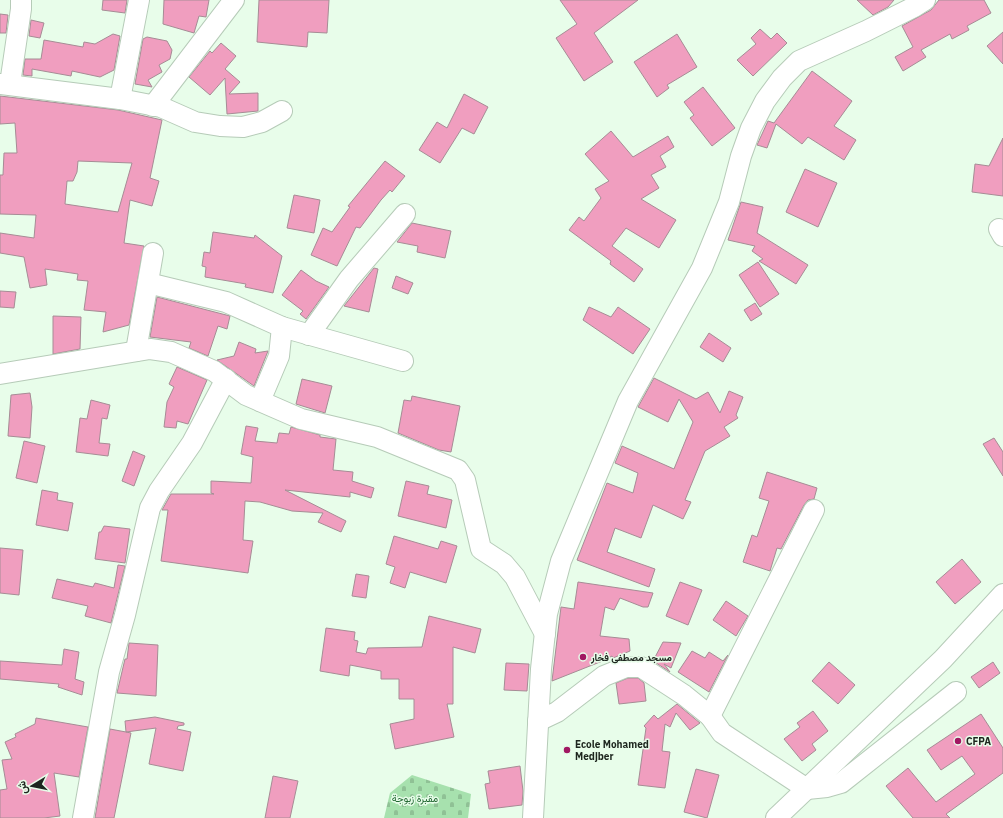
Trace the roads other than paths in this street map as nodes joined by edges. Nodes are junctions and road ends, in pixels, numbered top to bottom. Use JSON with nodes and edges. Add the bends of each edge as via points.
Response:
{"nodes":[{"id":1,"x":21,"y":0,"type":"edge"},
{"id":2,"x":139,"y":0,"type":"edge"},
{"id":3,"x":234,"y":0,"type":"edge"},
{"id":4,"x":925,"y":0,"type":"edge"},
{"id":5,"x":5,"y":84,"type":"edge"},
{"id":6,"x":120,"y":99,"type":"junction"},
{"id":7,"x":153,"y":106,"type":"junction"},
{"id":8,"x":282,"y":111,"type":"dead end"},
{"id":9,"x":405,"y":214,"type":"dead end"},
{"id":10,"x":153,"y":252,"type":"dead end"},
{"id":11,"x":148,"y":283,"type":"junction"},
{"id":12,"x":282,"y":327,"type":"junction"},
{"id":13,"x":309,"y":335,"type":"junction"},
{"id":14,"x":136,"y":351,"type":"junction"},
{"id":15,"x":403,"y":361,"type":"dead end"},
{"id":16,"x":0,"y":374,"type":"edge"},
{"id":17,"x":226,"y":379,"type":"junction"},
{"id":18,"x":260,"y":401,"type":"junction"},
{"id":19,"x":814,"y":510,"type":"dead end"},
{"id":20,"x":1003,"y":594,"type":"edge"},
{"id":21,"x":545,"y":634,"type":"junction"},
{"id":22,"x":956,"y":692,"type":"dead end"},
{"id":23,"x":710,"y":716,"type":"junction"},
{"id":24,"x":538,"y":721,"type":"junction"},
{"id":25,"x":807,"y":789,"type":"junction"},
{"id":26,"x":82,"y":818,"type":"edge"},
{"id":27,"x":533,"y":818,"type":"edge"},
{"id":28,"x":776,"y":818,"type":"edge"}],
"edges":[{"from":1,"to":5,"type":"street"},
{"from":2,"to":6,"type":"street"},
{"from":3,"to":7,"type":"street"},
{"from":4,"to":21,"type":"street","via":[[866,31],[799,61],[765,101],[744,149],[729,202],[702,268],[628,401],[610,442],[561,561],[547,614]]},
{"from":5,"to":6,"type":"street"},
{"from":6,"to":7,"type":"street"},
{"from":7,"to":8,"type":"street","via":[[196,122],[243,127],[262,122]]},
{"from":9,"to":13,"type":"street","via":[[349,279]]},
{"from":10,"to":11,"type":"street"},
{"from":11,"to":12,"type":"street","via":[[226,302]]},
{"from":11,"to":14,"type":"street"},
{"from":12,"to":13,"type":"street"},
{"from":12,"to":18,"type":"street","via":[[279,356]]},
{"from":13,"to":15,"type":"street"},
{"from":14,"to":16,"type":"street"},
{"from":14,"to":17,"type":"street","via":[[150,349],[171,352]]},
{"from":17,"to":18,"type":"street","via":[[246,395]]},
{"from":17,"to":26,"type":"street","via":[[192,443],[159,490],[150,508],[126,615],[109,672]]},
{"from":18,"to":21,"type":"street","via":[[301,419],[377,437],[458,470],[466,480],[481,549],[504,564],[515,577]]},
{"from":19,"to":23,"type":"street"},
{"from":20,"to":25,"type":"street","via":[[943,659]]},
{"from":21,"to":24,"type":"street"},
{"from":22,"to":25,"type":"street","via":[[841,783],[827,788]]},
{"from":23,"to":24,"type":"street","via":[[684,695],[641,668],[626,666],[604,676],[557,712]]},
{"from":23,"to":25,"type":"street","via":[[722,733]]},
{"from":24,"to":27,"type":"street"},
{"from":25,"to":28,"type":"street"}]}
